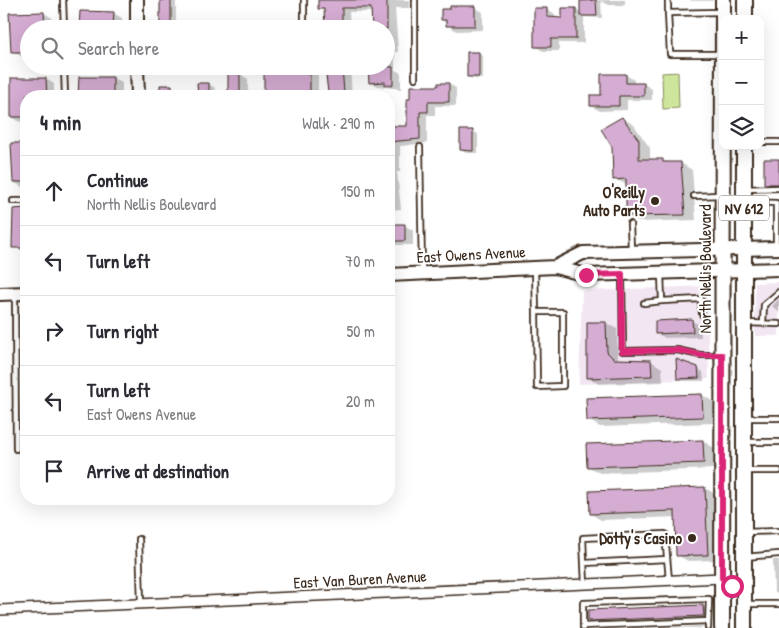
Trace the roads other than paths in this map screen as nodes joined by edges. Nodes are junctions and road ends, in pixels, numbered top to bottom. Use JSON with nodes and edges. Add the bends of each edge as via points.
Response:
{"nodes":[{"id":1,"x":63,"y":0,"type":"edge"},
{"id":2,"x":137,"y":0,"type":"edge"},
{"id":3,"x":304,"y":0,"type":"edge"},
{"id":4,"x":415,"y":0,"type":"edge"},
{"id":5,"x":668,"y":0,"type":"edge"},
{"id":6,"x":745,"y":0,"type":"edge"},
{"id":7,"x":723,"y":6,"type":"edge"},
{"id":8,"x":668,"y":13,"type":"junction"},
{"id":9,"x":745,"y":15,"type":"edge"},
{"id":10,"x":64,"y":20,"type":"edge"},
{"id":11,"x":137,"y":20,"type":"edge"},
{"id":12,"x":304,"y":20,"type":"edge"},
{"id":13,"x":719,"y":54,"type":"edge"},
{"id":14,"x":723,"y":60,"type":"edge"},
{"id":15,"x":64,"y":75,"type":"edge"},
{"id":16,"x":137,"y":75,"type":"edge"},
{"id":17,"x":415,"y":78,"type":"dead end"},
{"id":18,"x":65,"y":90,"type":"edge"},
{"id":19,"x":138,"y":90,"type":"edge"},
{"id":20,"x":764,"y":142,"type":"edge"},
{"id":21,"x":779,"y":142,"type":"edge"},
{"id":22,"x":420,"y":147,"type":"dead end"},
{"id":23,"x":744,"y":150,"type":"edge"},
{"id":24,"x":779,"y":188,"type":"edge"},
{"id":25,"x":722,"y":195,"type":"junction"},
{"id":26,"x":744,"y":195,"type":"junction"},
{"id":27,"x":694,"y":196,"type":"dead end"},
{"id":28,"x":20,"y":201,"type":"edge"},
{"id":29,"x":13,"y":202,"type":"dead end"},
{"id":30,"x":630,"y":224,"type":"dead end"},
{"id":31,"x":722,"y":248,"type":"junction"},
{"id":32,"x":744,"y":248,"type":"junction"},
{"id":33,"x":778,"y":248,"type":"edge"},
{"id":34,"x":631,"y":251,"type":"junction"},
{"id":35,"x":555,"y":267,"type":"junction"},
{"id":36,"x":535,"y":268,"type":"junction"},
{"id":37,"x":743,"y":269,"type":"junction"},
{"id":38,"x":779,"y":269,"type":"edge"},
{"id":39,"x":722,"y":270,"type":"junction"},
{"id":40,"x":661,"y":272,"type":"junction"},
{"id":41,"x":422,"y":273,"type":"junction"},
{"id":42,"x":622,"y":274,"type":"junction"},
{"id":43,"x":395,"y":275,"type":"edge"},
{"id":44,"x":779,"y":292,"type":"edge"},
{"id":45,"x":20,"y":293,"type":"edge"},
{"id":46,"x":0,"y":294,"type":"edge"},
{"id":47,"x":662,"y":300,"type":"junction"},
{"id":48,"x":644,"y":303,"type":"dead end"},
{"id":49,"x":536,"y":312,"type":"junction"},
{"id":50,"x":702,"y":314,"type":"dead end"},
{"id":51,"x":744,"y":323,"type":"junction"},
{"id":52,"x":762,"y":323,"type":"junction"},
{"id":53,"x":20,"y":324,"type":"edge"},
{"id":54,"x":779,"y":324,"type":"edge"},
{"id":55,"x":722,"y":355,"type":"junction"},
{"id":56,"x":744,"y":418,"type":"junction"},
{"id":57,"x":779,"y":418,"type":"edge"},
{"id":58,"x":744,"y":442,"type":"junction"},
{"id":59,"x":779,"y":442,"type":"edge"},
{"id":60,"x":16,"y":449,"type":"dead end"},
{"id":61,"x":744,"y":471,"type":"junction"},
{"id":62,"x":779,"y":471,"type":"edge"},
{"id":63,"x":779,"y":531,"type":"edge"},
{"id":64,"x":744,"y":532,"type":"junction"},
{"id":65,"x":139,"y":539,"type":"dead end"},
{"id":66,"x":779,"y":554,"type":"edge"},
{"id":67,"x":744,"y":557,"type":"junction"},
{"id":68,"x":667,"y":559,"type":"junction"},
{"id":69,"x":584,"y":564,"type":"junction"},
{"id":70,"x":722,"y":578,"type":"junction"},
{"id":71,"x":669,"y":580,"type":"junction"},
{"id":72,"x":585,"y":584,"type":"junction"},
{"id":73,"x":141,"y":604,"type":"junction"},
{"id":74,"x":744,"y":604,"type":"junction"},
{"id":75,"x":779,"y":604,"type":"edge"},
{"id":76,"x":0,"y":610,"type":"edge"},
{"id":77,"x":708,"y":622,"type":"junction"},
{"id":78,"x":583,"y":627,"type":"edge"},
{"id":79,"x":708,"y":628,"type":"edge"},
{"id":80,"x":722,"y":628,"type":"edge"},
{"id":81,"x":737,"y":628,"type":"edge"},
{"id":82,"x":744,"y":628,"type":"edge"}],
"edges":[{"from":1,"to":10,"type":"lane"},
{"from":2,"to":11,"type":"main road"},
{"from":3,"to":12,"type":"lane"},
{"from":4,"to":17,"type":"lane"},
{"from":5,"to":8,"type":"lane"},
{"from":6,"to":9,"type":"main road"},
{"from":7,"to":8,"type":"lane"},
{"from":8,"to":13,"type":"lane","via":[[670,54]]},
{"from":14,"to":25,"type":"main road","name":"North Nellis Boulevard","number":"NV 612"},
{"from":15,"to":18,"type":"lane"},
{"from":16,"to":19,"type":"main road"},
{"from":20,"to":21,"type":"lane"},
{"from":22,"to":41,"type":"lane"},
{"from":23,"to":26,"type":"main road","number":"NV 612"},
{"from":24,"to":26,"type":"lane"},
{"from":25,"to":27,"type":"lane"},
{"from":25,"to":31,"type":"main road","name":"North Nellis Boulevard","number":"NV 612"},
{"from":26,"to":32,"type":"main road","number":"NV 612"},
{"from":26,"to":33,"type":"lane","via":[[776,203]]},
{"from":28,"to":29,"type":"lane"},
{"from":30,"to":34,"type":"lane"},
{"from":31,"to":32,"type":"main road","name":"East Owens Avenue"},
{"from":31,"to":34,"type":"main road","name":"East Owens Avenue"},
{"from":31,"to":39,"type":"main road","name":"North Nellis Boulevard","number":"NV 612"},
{"from":32,"to":33,"type":"main road","name":"East Owens Avenue"},
{"from":32,"to":37,"type":"main road","number":"NV 612"},
{"from":34,"to":35,"type":"main road","name":"East Owens Avenue","via":[[582,252]]},
{"from":35,"to":36,"type":"main road","name":"East Owens Avenue"},
{"from":35,"to":42,"type":"main road","name":"East Owens Avenue","via":[[586,275]]},
{"from":36,"to":41,"type":"main road","name":"East Owens Avenue"},
{"from":36,"to":49,"type":"lane"},
{"from":37,"to":38,"type":"main road","name":"East Owens Avenue"},
{"from":37,"to":39,"type":"main road","name":"East Owens Avenue"},
{"from":37,"to":51,"type":"main road","number":"NV 612"},
{"from":39,"to":40,"type":"main road","name":"East Owens Avenue"},
{"from":39,"to":55,"type":"main road","name":"North Nellis Boulevard","number":"NV 612"},
{"from":40,"to":42,"type":"main road","name":"East Owens Avenue"},
{"from":40,"to":47,"type":"lane"},
{"from":41,"to":43,"type":"main road","name":"East Owens Avenue"},
{"from":42,"to":55,"type":"lane","via":[[622,351],[677,350]]},
{"from":44,"to":52,"type":"lane","via":[[764,305]]},
{"from":45,"to":46,"type":"main road"},
{"from":47,"to":48,"type":"lane"},
{"from":47,"to":50,"type":"lane","via":[[701,300]]},
{"from":49,"to":49,"type":"lane","via":[[562,312],[562,386],[537,387]]},
{"from":51,"to":52,"type":"lane"},
{"from":51,"to":56,"type":"main road","number":"NV 612"},
{"from":52,"to":54,"type":"lane"},
{"from":53,"to":60,"type":"lane"},
{"from":55,"to":70,"type":"main road","name":"North Nellis Boulevard","number":"NV 612"},
{"from":56,"to":57,"type":"lane"},
{"from":56,"to":58,"type":"main road","number":"NV 612"},
{"from":58,"to":59,"type":"lane"},
{"from":58,"to":61,"type":"main road","number":"NV 612"},
{"from":61,"to":62,"type":"lane"},
{"from":61,"to":64,"type":"main road","number":"NV 612"},
{"from":63,"to":64,"type":"lane"},
{"from":64,"to":67,"type":"main road","number":"NV 612"},
{"from":65,"to":73,"type":"lane"},
{"from":66,"to":67,"type":"lane"},
{"from":67,"to":74,"type":"main road","number":"NV 612"},
{"from":68,"to":69,"type":"lane"},
{"from":68,"to":69,"type":"lane","via":[[665,534],[583,538]]},
{"from":68,"to":71,"type":"lane"},
{"from":69,"to":72,"type":"lane"},
{"from":70,"to":71,"type":"street","name":"East Van Buren Avenue"},
{"from":70,"to":80,"type":"main road","name":"North Nellis Boulevard","number":"NV 612"},
{"from":70,"to":81,"type":"main road","via":[[730,583],[736,594]]},
{"from":71,"to":72,"type":"street","name":"East Van Buren Avenue"},
{"from":72,"to":73,"type":"street","name":"East Van Buren Avenue"},
{"from":73,"to":76,"type":"street","name":"East Van Buren Avenue"},
{"from":74,"to":75,"type":"lane"},
{"from":74,"to":82,"type":"main road","number":"NV 612"},
{"from":77,"to":78,"type":"lane"},
{"from":77,"to":78,"type":"lane","via":[[709,599],[593,603],[583,604]]},
{"from":77,"to":79,"type":"lane"}]}
